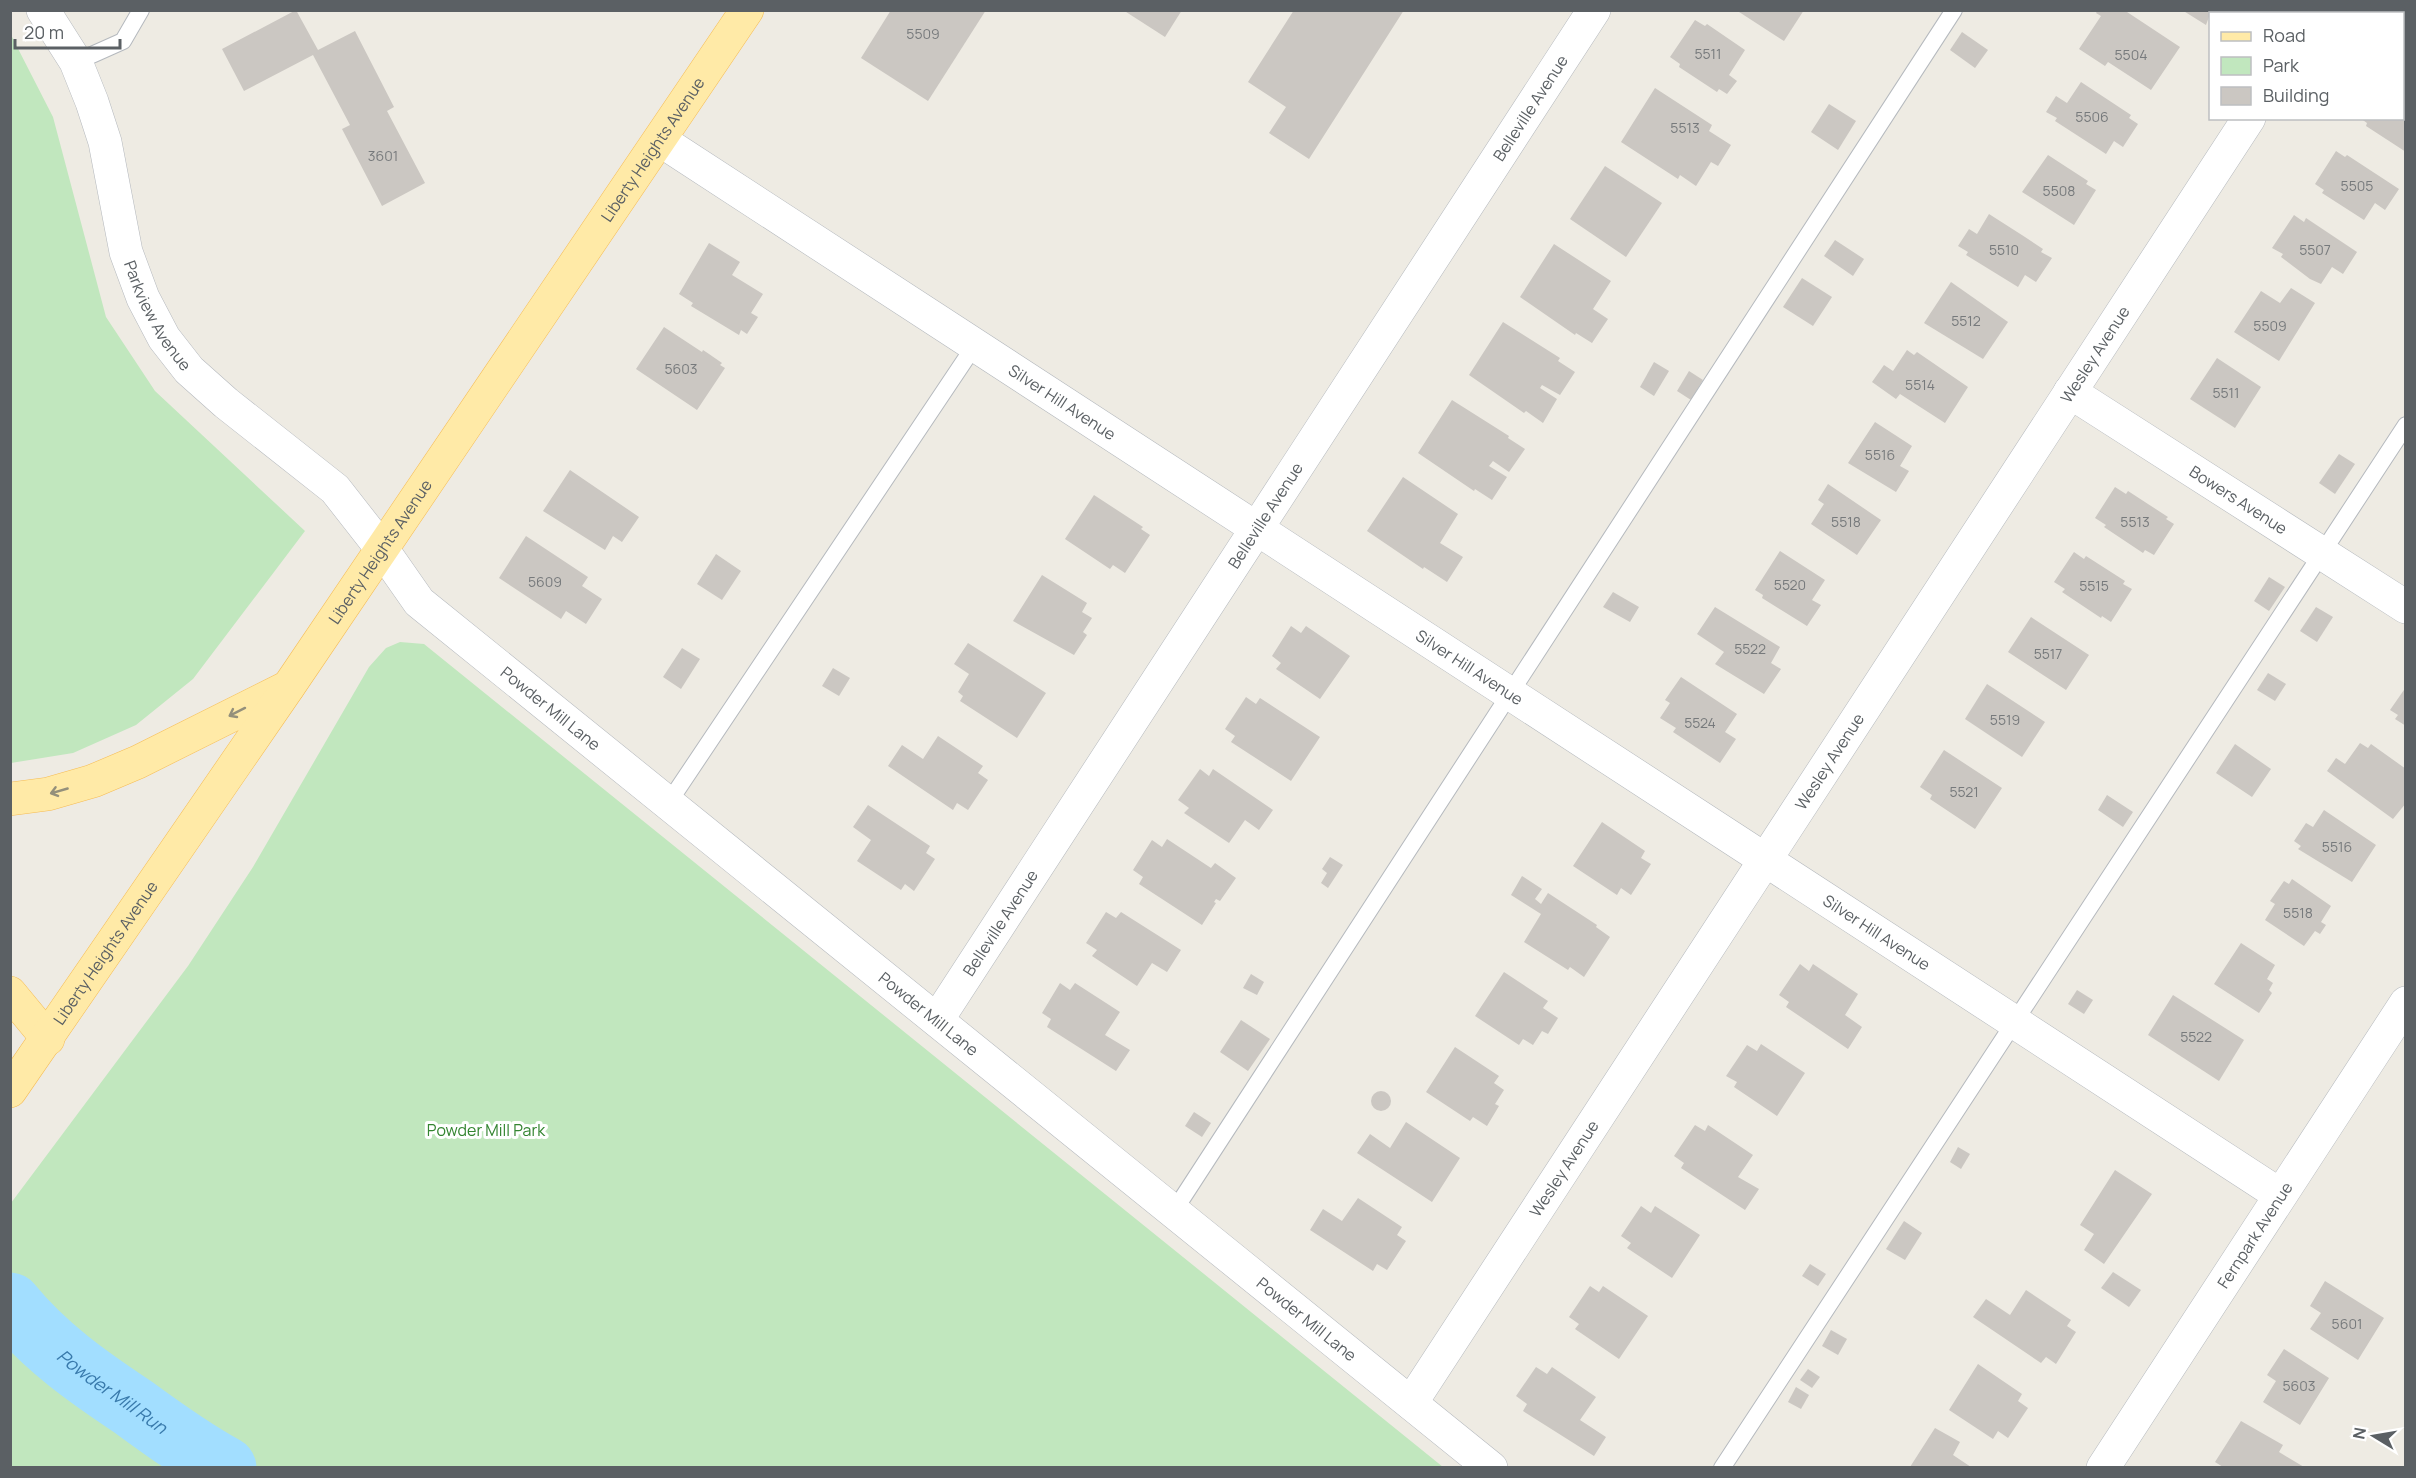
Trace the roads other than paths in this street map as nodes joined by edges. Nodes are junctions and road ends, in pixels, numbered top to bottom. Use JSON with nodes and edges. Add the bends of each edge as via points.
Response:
{"nodes":[{"id":1,"x":43,"y":10,"type":"edge"},
{"id":2,"x":141,"y":10,"type":"edge"},
{"id":3,"x":747,"y":10,"type":"edge"},
{"id":4,"x":1594,"y":10,"type":"edge"},
{"id":5,"x":1954,"y":10,"type":"edge"},
{"id":6,"x":76,"y":62,"type":"junction"},
{"id":7,"x":2248,"y":120,"type":"edge"},
{"id":8,"x":660,"y":140,"type":"junction"},
{"id":9,"x":975,"y":345,"type":"junction"},
{"id":10,"x":2070,"y":393,"type":"junction"},
{"id":11,"x":2406,"y":425,"type":"edge"},
{"id":12,"x":1257,"y":528,"type":"junction"},
{"id":13,"x":382,"y":549,"type":"junction"},
{"id":14,"x":2321,"y":554,"type":"junction"},
{"id":15,"x":2406,"y":608,"type":"edge"},
{"id":16,"x":289,"y":686,"type":"junction"},
{"id":17,"x":1510,"y":693,"type":"junction"},
{"id":18,"x":10,"y":799,"type":"edge"},
{"id":19,"x":669,"y":802,"type":"junction"},
{"id":20,"x":1765,"y":859,"type":"junction"},
{"id":21,"x":10,"y":993,"type":"edge"},
{"id":22,"x":2406,"y":1003,"type":"edge"},
{"id":23,"x":937,"y":1020,"type":"junction"},
{"id":24,"x":2014,"y":1022,"type":"junction"},
{"id":25,"x":10,"y":1025,"type":"edge"},
{"id":26,"x":48,"y":1039,"type":"junction"},
{"id":27,"x":10,"y":1091,"type":"edge"},
{"id":28,"x":2280,"y":1195,"type":"junction"},
{"id":29,"x":1174,"y":1211,"type":"junction"},
{"id":30,"x":1411,"y":1403,"type":"junction"},
{"id":31,"x":1491,"y":1467,"type":"edge"},
{"id":32,"x":1722,"y":1467,"type":"edge"},
{"id":33,"x":2103,"y":1467,"type":"edge"}],
"edges":[{"from":1,"to":6,"type":"street","name":"Parkview Avenue"},
{"from":2,"to":6,"type":"lane","via":[[123,41]]},
{"from":3,"to":8,"type":"main road","name":"Liberty Heights Avenue"},
{"from":4,"to":12,"type":"street","name":"Belleville Avenue"},
{"from":5,"to":17,"type":"lane"},
{"from":6,"to":13,"type":"street","name":"Parkview Avenue","via":[[105,142],[126,252],[143,298],[164,338],[196,377],[335,489]]},
{"from":7,"to":10,"type":"street","name":"Wesley Avenue"},
{"from":8,"to":9,"type":"street","name":"Silver Hill Avenue"},
{"from":8,"to":13,"type":"main road","name":"Liberty Heights Avenue"},
{"from":9,"to":12,"type":"street","name":"Silver Hill Avenue"},
{"from":9,"to":19,"type":"lane"},
{"from":10,"to":14,"type":"street","name":"Bowers Avenue"},
{"from":10,"to":20,"type":"street","name":"Wesley Avenue"},
{"from":11,"to":14,"type":"lane"},
{"from":12,"to":17,"type":"street","name":"Silver Hill Avenue"},
{"from":12,"to":23,"type":"street","name":"Belleville Avenue"},
{"from":13,"to":16,"type":"main road","name":"Liberty Heights Avenue"},
{"from":13,"to":19,"type":"street","name":"Powder Mill Lane","via":[[419,602]]},
{"from":14,"to":15,"type":"street","name":"Bowers Avenue"},
{"from":14,"to":24,"type":"lane"},
{"from":16,"to":18,"type":"main road","one_way":true,"via":[[93,781],[48,794]]},
{"from":16,"to":26,"type":"main road","name":"Liberty Heights Avenue"},
{"from":17,"to":20,"type":"street","name":"Silver Hill Avenue"},
{"from":17,"to":29,"type":"lane"},
{"from":19,"to":23,"type":"street","name":"Powder Mill Lane"},
{"from":20,"to":24,"type":"street","name":"Silver Hill Avenue"},
{"from":20,"to":30,"type":"street","name":"Wesley Avenue"},
{"from":21,"to":26,"type":"main road"},
{"from":22,"to":28,"type":"street","name":"Fernpark Avenue"},
{"from":23,"to":29,"type":"street","name":"Powder Mill Lane"},
{"from":24,"to":28,"type":"street","name":"Silver Hill Avenue"},
{"from":24,"to":32,"type":"lane"},
{"from":25,"to":26,"type":"main road"},
{"from":26,"to":27,"type":"main road","name":"Liberty Heights Avenue"},
{"from":28,"to":33,"type":"street","name":"Fernpark Avenue"},
{"from":29,"to":30,"type":"street","name":"Powder Mill Lane"},
{"from":30,"to":31,"type":"street","name":"Powder Mill Lane"}]}
